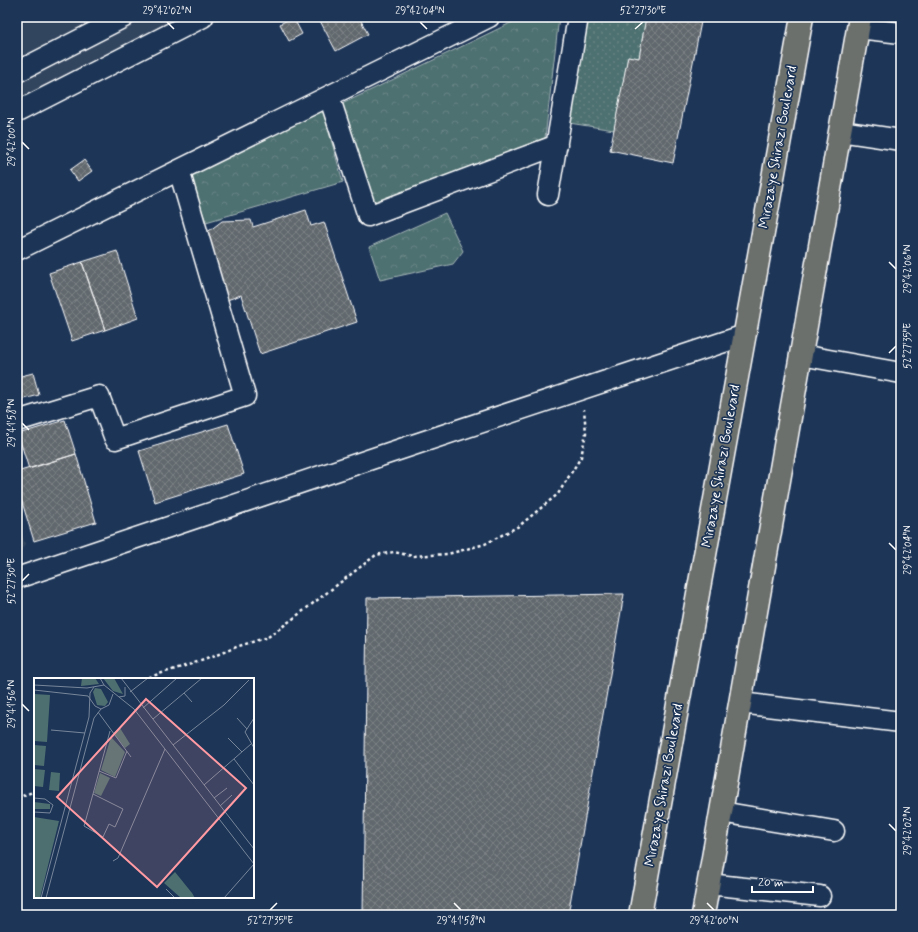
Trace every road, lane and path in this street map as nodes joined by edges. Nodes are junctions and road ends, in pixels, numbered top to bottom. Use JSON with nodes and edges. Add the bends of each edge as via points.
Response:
{"nodes":[{"id":1,"x":124,"y":17,"type":"edge"},
{"id":2,"x":203,"y":17,"type":"edge"},
{"id":3,"x":489,"y":17,"type":"edge"},
{"id":4,"x":578,"y":17,"type":"edge"},
{"id":5,"x":802,"y":17,"type":"edge"},
{"id":6,"x":859,"y":22,"type":"edge"},
{"id":7,"x":901,"y":33,"type":"edge"},
{"id":8,"x":17,"y":72,"type":"edge"},
{"id":9,"x":328,"y":96,"type":"junction"},
{"id":10,"x":17,"y":112,"type":"edge"},
{"id":11,"x":840,"y":131,"type":"junction"},
{"id":12,"x":901,"y":140,"type":"edge"},
{"id":13,"x":557,"y":145,"type":"junction"},
{"id":14,"x":179,"y":170,"type":"junction"},
{"id":15,"x":548,"y":195,"type":"dead end"},
{"id":16,"x":17,"y":250,"type":"edge"},
{"id":17,"x":745,"y":335,"type":"junction"},
{"id":18,"x":801,"y":355,"type":"junction"},
{"id":19,"x":901,"y":373,"type":"edge"},
{"id":20,"x":583,"y":389,"type":"junction"},
{"id":21,"x":17,"y":421,"type":"edge"},
{"id":22,"x":17,"y":578,"type":"edge"},
{"id":23,"x":146,"y":678,"type":"edge"},
{"id":24,"x":740,"y":703,"type":"junction"},
{"id":25,"x":901,"y":722,"type":"edge"},
{"id":26,"x":34,"y":791,"type":"edge"},
{"id":27,"x":17,"y":798,"type":"edge"},
{"id":28,"x":721,"y":812,"type":"junction"},
{"id":29,"x":834,"y":831,"type":"dead end"},
{"id":30,"x":708,"y":884,"type":"junction"},
{"id":31,"x":820,"y":896,"type":"dead end"},
{"id":32,"x":640,"y":915,"type":"edge"},
{"id":33,"x":703,"y":915,"type":"edge"}],
"edges":[{"from":1,"to":8,"type":"street"},
{"from":2,"to":10,"type":"street"},
{"from":3,"to":9,"type":"street"},
{"from":4,"to":13,"type":"street"},
{"from":5,"to":17,"type":"main road","name":"Mirazaye Shirazi Boulevard"},
{"from":6,"to":7,"type":"street"},
{"from":6,"to":11,"type":"main road"},
{"from":9,"to":13,"type":"street","via":[[368,216]]},
{"from":9,"to":14,"type":"street"},
{"from":11,"to":12,"type":"street"},
{"from":11,"to":18,"type":"main road"},
{"from":13,"to":15,"type":"street"},
{"from":14,"to":16,"type":"street"},
{"from":14,"to":21,"type":"street","via":[[245,396],[115,439],[99,396]]},
{"from":17,"to":20,"type":"street"},
{"from":17,"to":32,"type":"main road","name":"Mirazaye Shirazi Boulevard"},
{"from":18,"to":19,"type":"street"},
{"from":18,"to":24,"type":"main road"},
{"from":20,"to":22,"type":"street"},
{"from":20,"to":23,"type":"path","via":[[586,433],[581,456],[558,494],[519,526],[485,544],[448,554],[412,556],[394,552],[376,555],[268,637]]},
{"from":24,"to":25,"type":"street"},
{"from":24,"to":28,"type":"main road"},
{"from":26,"to":27,"type":"path"},
{"from":28,"to":29,"type":"street"},
{"from":28,"to":30,"type":"main road"},
{"from":30,"to":31,"type":"street"},
{"from":30,"to":33,"type":"main road"}]}
